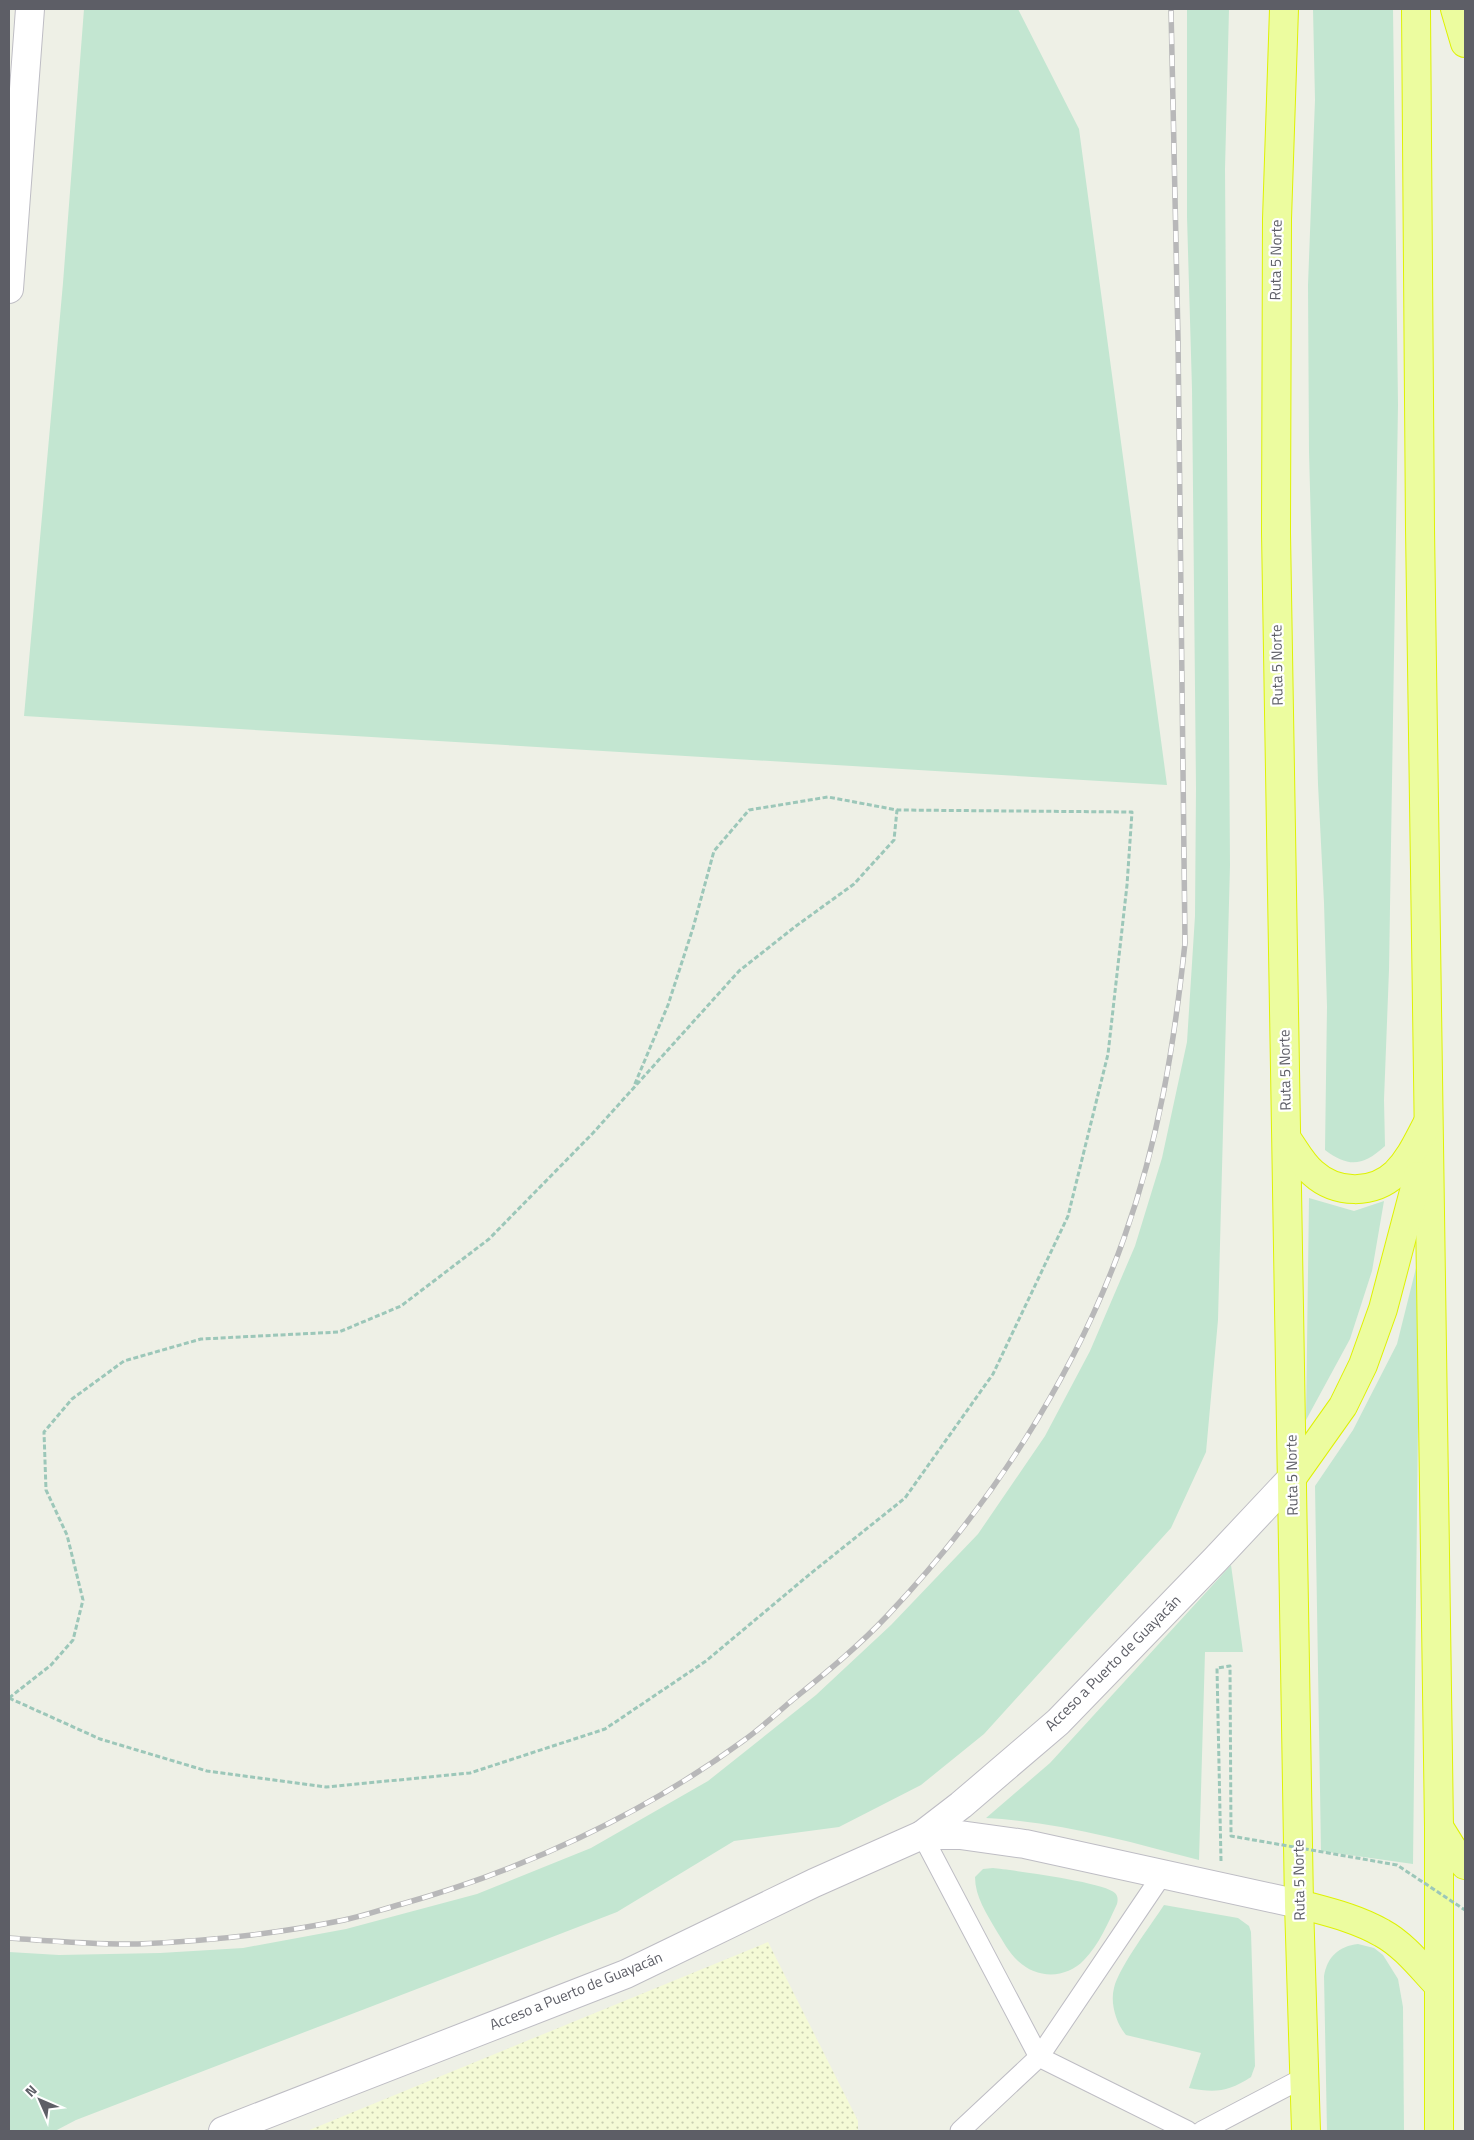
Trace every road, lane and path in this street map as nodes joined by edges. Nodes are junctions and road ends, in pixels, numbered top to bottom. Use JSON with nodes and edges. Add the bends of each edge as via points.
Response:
{"nodes":[{"id":1,"x":30,"y":9,"type":"edge"},
{"id":2,"x":1284,"y":9,"type":"edge"},
{"id":3,"x":1416,"y":9,"type":"edge"},
{"id":4,"x":1455,"y":9,"type":"edge"},
{"id":5,"x":1465,"y":43,"type":"edge"},
{"id":6,"x":9,"y":288,"type":"edge"},
{"id":7,"x":896,"y":810,"type":"junction"},
{"id":8,"x":634,"y":1086,"type":"junction"},
{"id":9,"x":1428,"y":1123,"type":"junction"},
{"id":10,"x":1287,"y":1139,"type":"junction"},
{"id":11,"x":1292,"y":1478,"type":"junction"},
{"id":12,"x":9,"y":1698,"type":"edge"},
{"id":13,"x":1439,"y":1827,"type":"junction"},
{"id":14,"x":922,"y":1835,"type":"junction"},
{"id":15,"x":1221,"y":1862,"type":"dead end"},
{"id":16,"x":1465,"y":1865,"type":"edge"},
{"id":17,"x":1162,"y":1875,"type":"junction"},
{"id":18,"x":1299,"y":1904,"type":"junction"},
{"id":19,"x":1465,"y":1910,"type":"edge"},
{"id":20,"x":1438,"y":1985,"type":"junction"},
{"id":21,"x":1039,"y":2057,"type":"junction"},
{"id":22,"x":1304,"y":2078,"type":"junction"},
{"id":23,"x":223,"y":2131,"type":"edge"},
{"id":24,"x":960,"y":2131,"type":"edge"},
{"id":25,"x":1188,"y":2131,"type":"edge"},
{"id":26,"x":1202,"y":2131,"type":"edge"},
{"id":27,"x":1306,"y":2131,"type":"edge"},
{"id":28,"x":1439,"y":2131,"type":"edge"}],
"edges":[{"from":1,"to":6,"type":"street"},
{"from":2,"to":10,"type":"highway","name":"Ruta 5 Norte","via":[[1277,219],[1275,439]]},
{"from":3,"to":9,"type":"highway"},
{"from":4,"to":5,"type":"highway"},
{"from":7,"to":8,"type":"path","via":[[894,840],[854,884],[739,971]]},
{"from":7,"to":8,"type":"path","via":[[828,797],[749,810],[714,851],[668,1005]]},
{"from":7,"to":12,"type":"path","via":[[1132,812],[1108,1054],[1068,1216],[993,1374],[906,1498],[706,1661],[604,1730],[470,1773],[326,1787],[207,1771],[100,1739]]},
{"from":8,"to":12,"type":"path","via":[[593,1133],[488,1238],[401,1306],[340,1332],[201,1339],[132,1358],[72,1399],[44,1432],[46,1490],[67,1535],[83,1600],[73,1640],[51,1665]]},
{"from":9,"to":10,"type":"highway","via":[[1408,1159],[1395,1174],[1364,1189],[1346,1189],[1319,1178],[1305,1165]]},
{"from":9,"to":11,"type":"highway","via":[[1414,1197],[1374,1340],[1343,1406]]},
{"from":9,"to":13,"type":"highway"},
{"from":10,"to":11,"type":"highway","name":"Ruta 5 Norte"},
{"from":11,"to":14,"type":"street","name":"Acceso a Puerto de Guayacán","via":[[1058,1722]]},
{"from":11,"to":18,"type":"highway","name":"Ruta 5 Norte"},
{"from":13,"to":16,"type":"highway"},
{"from":13,"to":20,"type":"highway"},
{"from":14,"to":17,"type":"street","name":"Acceso a Puerto de Guayacán","via":[[960,1835],[1025,1844]]},
{"from":14,"to":21,"type":"lane"},
{"from":14,"to":23,"type":"street","name":"Acceso a Puerto de Guayacán","via":[[626,1974]]},
{"from":15,"to":19,"type":"path","bridge":true,"via":[[1217,1668],[1230,1666],[1231,1836],[1397,1865]]},
{"from":17,"to":18,"type":"street","name":"Acceso a Puerto de Guayacán"},
{"from":17,"to":21,"type":"lane"},
{"from":18,"to":20,"type":"highway","via":[[1348,1917],[1384,1934]]},
{"from":18,"to":22,"type":"highway","name":"Ruta 5 Norte"},
{"from":20,"to":28,"type":"highway"},
{"from":21,"to":24,"type":"lane"},
{"from":21,"to":25,"type":"lane"},
{"from":22,"to":26,"type":"lane"},
{"from":22,"to":27,"type":"highway","name":"Ruta 5 Norte"}]}
